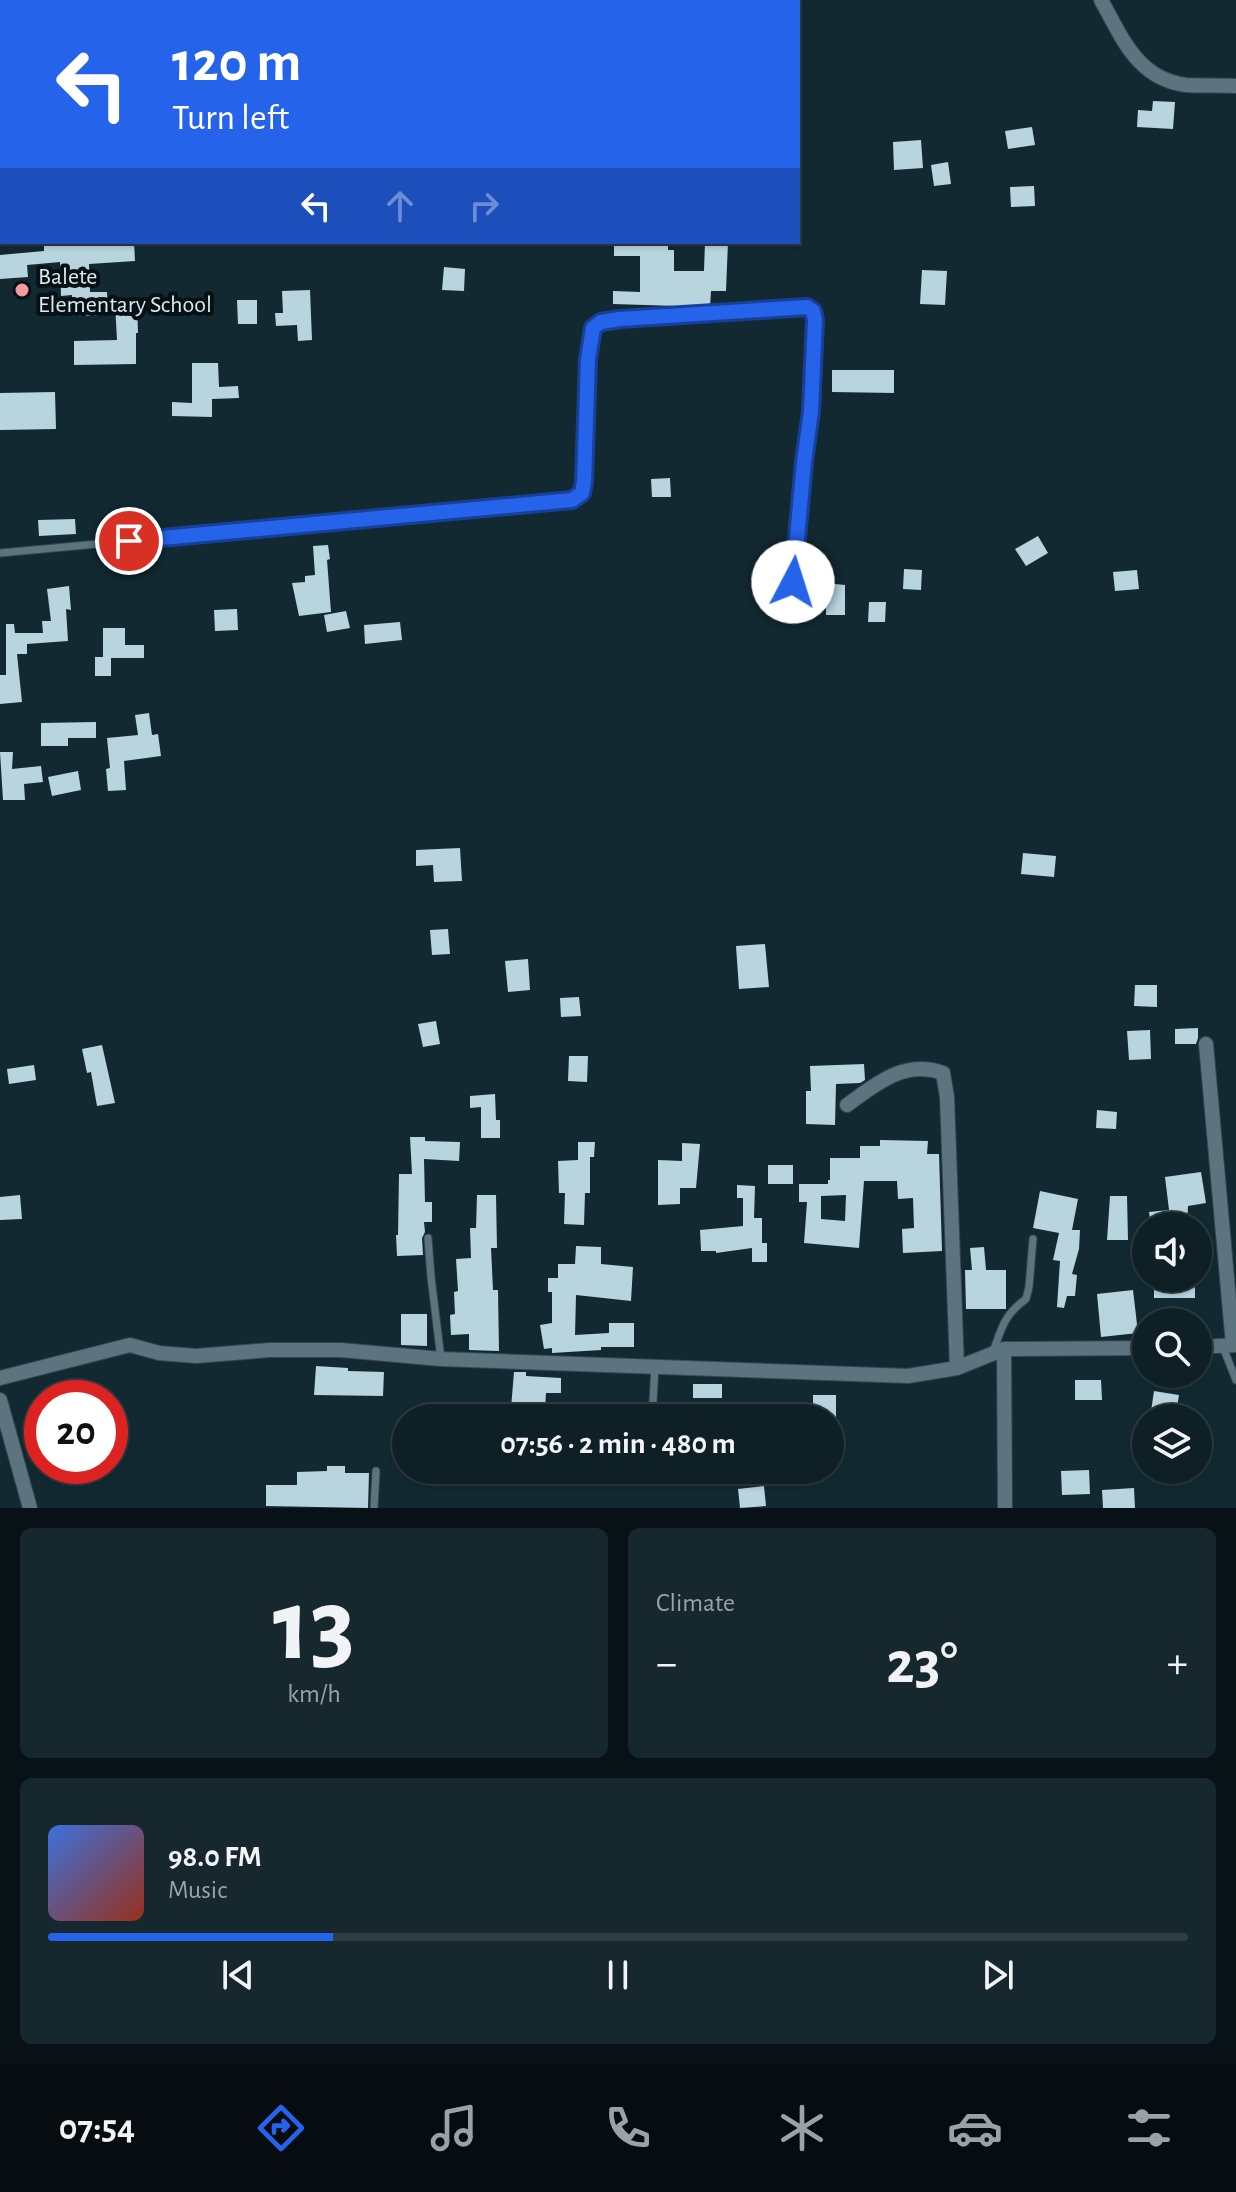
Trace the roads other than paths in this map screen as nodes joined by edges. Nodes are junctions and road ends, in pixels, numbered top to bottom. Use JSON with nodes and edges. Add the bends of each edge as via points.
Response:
{"nodes":[{"id":1,"x":1101,"y":0,"type":"edge"},
{"id":2,"x":1236,"y":86,"type":"edge"},
{"id":3,"x":0,"y":553,"type":"edge"},
{"id":4,"x":793,"y":582,"type":"dead end"},
{"id":5,"x":1206,"y":1044,"type":"dead end"},
{"id":6,"x":847,"y":1105,"type":"dead end"},
{"id":7,"x":428,"y":1238,"type":"dead end"},
{"id":8,"x":1033,"y":1239,"type":"dead end"},
{"id":9,"x":1231,"y":1346,"type":"edge"},
{"id":10,"x":1132,"y":1348,"type":"edge"},
{"id":11,"x":998,"y":1351,"type":"junction"},
{"id":12,"x":441,"y":1359,"type":"junction"},
{"id":13,"x":655,"y":1367,"type":"junction"},
{"id":14,"x":957,"y":1368,"type":"junction"},
{"id":15,"x":0,"y":1378,"type":"edge"},
{"id":16,"x":1236,"y":1380,"type":"edge"},
{"id":17,"x":0,"y":1400,"type":"edge"},
{"id":18,"x":653,"y":1404,"type":"edge"},
{"id":19,"x":376,"y":1471,"type":"dead end"},
{"id":20,"x":30,"y":1508,"type":"edge"},
{"id":21,"x":374,"y":1508,"type":"edge"},
{"id":22,"x":1005,"y":1508,"type":"edge"}],
"edges":[{"from":1,"to":2,"type":"street","via":[[1132,55],[1148,72],[1183,85]]},
{"from":3,"to":4,"type":"lane","via":[[572,500],[582,493],[584,482],[593,328],[620,319],[807,307],[815,320],[811,411]]},
{"from":5,"to":9,"type":"street"},
{"from":6,"to":14,"type":"street","via":[[890,1075],[930,1068],[943,1073]]},
{"from":7,"to":12,"type":"lane"},
{"from":8,"to":11,"type":"lane","via":[[1026,1299],[1003,1324]]},
{"from":9,"to":16,"type":"lane"},
{"from":10,"to":11,"type":"street"},
{"from":11,"to":14,"type":"street"},
{"from":11,"to":22,"type":"street"},
{"from":12,"to":13,"type":"street"},
{"from":12,"to":15,"type":"street","via":[[341,1350],[196,1356],[130,1345]]},
{"from":13,"to":14,"type":"street","via":[[908,1376]]},
{"from":13,"to":18,"type":"lane"},
{"from":17,"to":20,"type":"street"},
{"from":19,"to":21,"type":"lane"}]}
